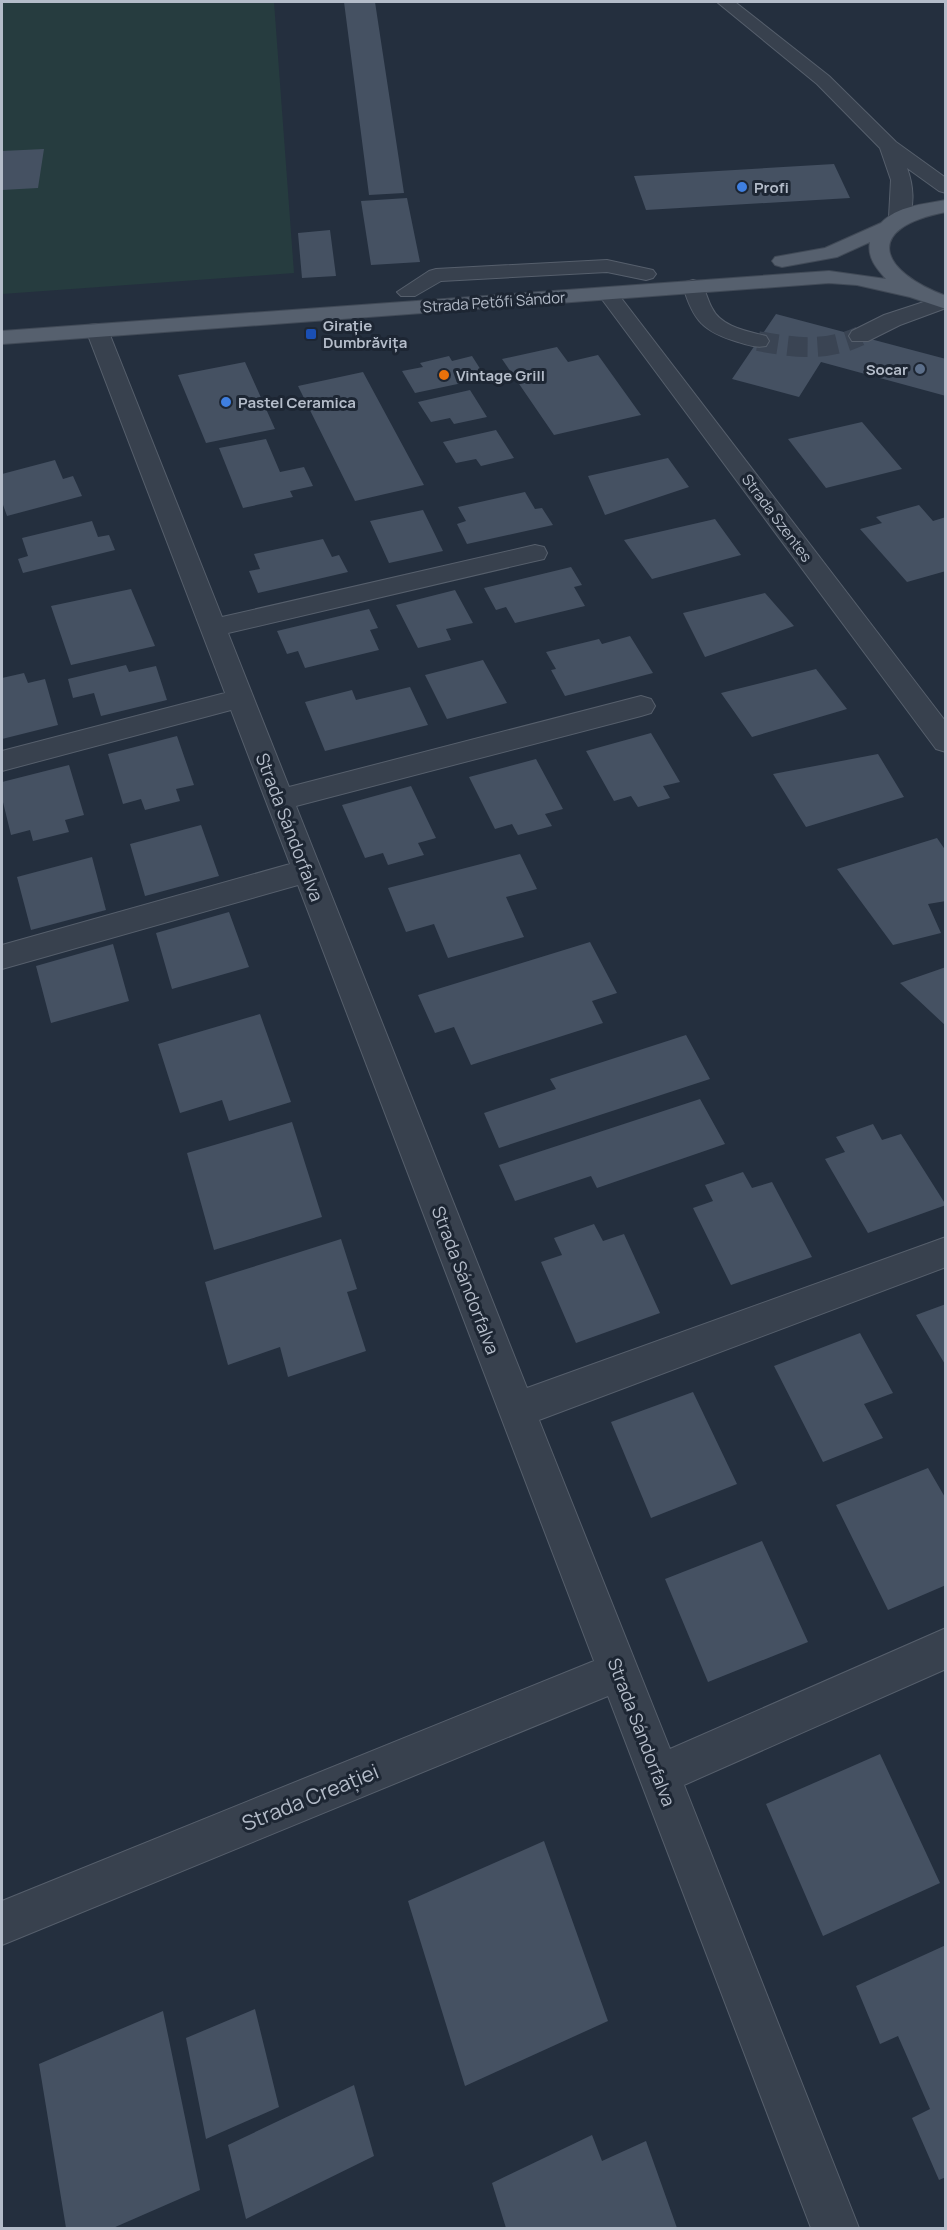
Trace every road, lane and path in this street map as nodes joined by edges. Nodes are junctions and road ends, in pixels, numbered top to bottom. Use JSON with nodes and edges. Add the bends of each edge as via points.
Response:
{"nodes":[{"id":1,"x":725,"y":2,"type":"edge"},
{"id":2,"x":889,"y":146,"type":"junction"},
{"id":3,"x":945,"y":187,"type":"edge"},
{"id":4,"x":945,"y":206,"type":"edge"},
{"id":5,"x":892,"y":223,"type":"junction"},
{"id":6,"x":693,"y":286,"type":"junction"},
{"id":7,"x":913,"y":291,"type":"junction"},
{"id":8,"x":608,"y":294,"type":"junction"},
{"id":9,"x":944,"y":303,"type":"edge"},
{"id":10,"x":2,"y":321,"type":"edge"},
{"id":11,"x":97,"y":330,"type":"junction"},
{"id":12,"x":860,"y":336,"type":"tunnel mouth"},
{"id":13,"x":2,"y":338,"type":"edge"},
{"id":14,"x":758,"y":341,"type":"tunnel mouth"},
{"id":15,"x":535,"y":553,"type":"dead end"},
{"id":16,"x":213,"y":628,"type":"junction"},
{"id":17,"x":240,"y":698,"type":"junction"},
{"id":18,"x":641,"y":706,"type":"dead end"},
{"id":19,"x":945,"y":742,"type":"edge"},
{"id":20,"x":2,"y":761,"type":"edge"},
{"id":21,"x":279,"y":800,"type":"junction"},
{"id":22,"x":307,"y":872,"type":"junction"},
{"id":23,"x":2,"y":957,"type":"edge"},
{"id":24,"x":944,"y":1252,"type":"dead end"},
{"id":25,"x":517,"y":1410,"type":"junction"},
{"id":26,"x":945,"y":1648,"type":"edge"},
{"id":27,"x":619,"y":1671,"type":"junction"},
{"id":28,"x":658,"y":1775,"type":"junction"},
{"id":29,"x":2,"y":1923,"type":"edge"},
{"id":30,"x":836,"y":2229,"type":"edge"}],
"edges":[{"from":1,"to":2,"type":"street","via":[[823,80]]},
{"from":2,"to":3,"type":"street"},
{"from":2,"to":5,"type":"street","via":[[904,195]]},
{"from":4,"to":5,"type":"main road","name":"Strada Petőfi Sándor","via":[[926,208]]},
{"from":5,"to":7,"type":"main road","via":[[877,243],[880,259],[892,276]]},
{"from":5,"to":10,"type":"main road","name":"Strada Petőfi Sándor","via":[[851,245],[816,257],[646,274]]},
{"from":6,"to":7,"type":"main road","name":"Strada Petőfi Sándor","via":[[829,277],[867,280]]},
{"from":6,"to":8,"type":"main road","name":"Strada Petőfi Sándor"},
{"from":6,"to":14,"type":"street","via":[[704,317],[720,329]]},
{"from":7,"to":9,"type":"main road"},
{"from":8,"to":11,"type":"main road","name":"Strada Petőfi Sándor"},
{"from":8,"to":19,"type":"street","name":"Strada Szentes"},
{"from":9,"to":12,"type":"street","via":[[892,320]]},
{"from":11,"to":13,"type":"main road","name":"Strada Petőfi Sándor"},
{"from":11,"to":16,"type":"street","name":"Strada Sándorfalva"},
{"from":15,"to":16,"type":"street"},
{"from":16,"to":17,"type":"street","name":"Strada Sándorfalva"},
{"from":17,"to":20,"type":"street"},
{"from":17,"to":21,"type":"street","name":"Strada Sándorfalva"},
{"from":18,"to":21,"type":"street"},
{"from":21,"to":22,"type":"street","name":"Strada Sándorfalva"},
{"from":22,"to":23,"type":"street"},
{"from":22,"to":25,"type":"street","name":"Strada Sándorfalva"},
{"from":24,"to":25,"type":"street"},
{"from":25,"to":27,"type":"street","name":"Strada Sándorfalva"},
{"from":26,"to":28,"type":"street"},
{"from":27,"to":28,"type":"street","name":"Strada Sándorfalva"},
{"from":27,"to":29,"type":"street","name":"Strada Creației"},
{"from":28,"to":30,"type":"street","name":"Strada Sándorfalva"}]}
